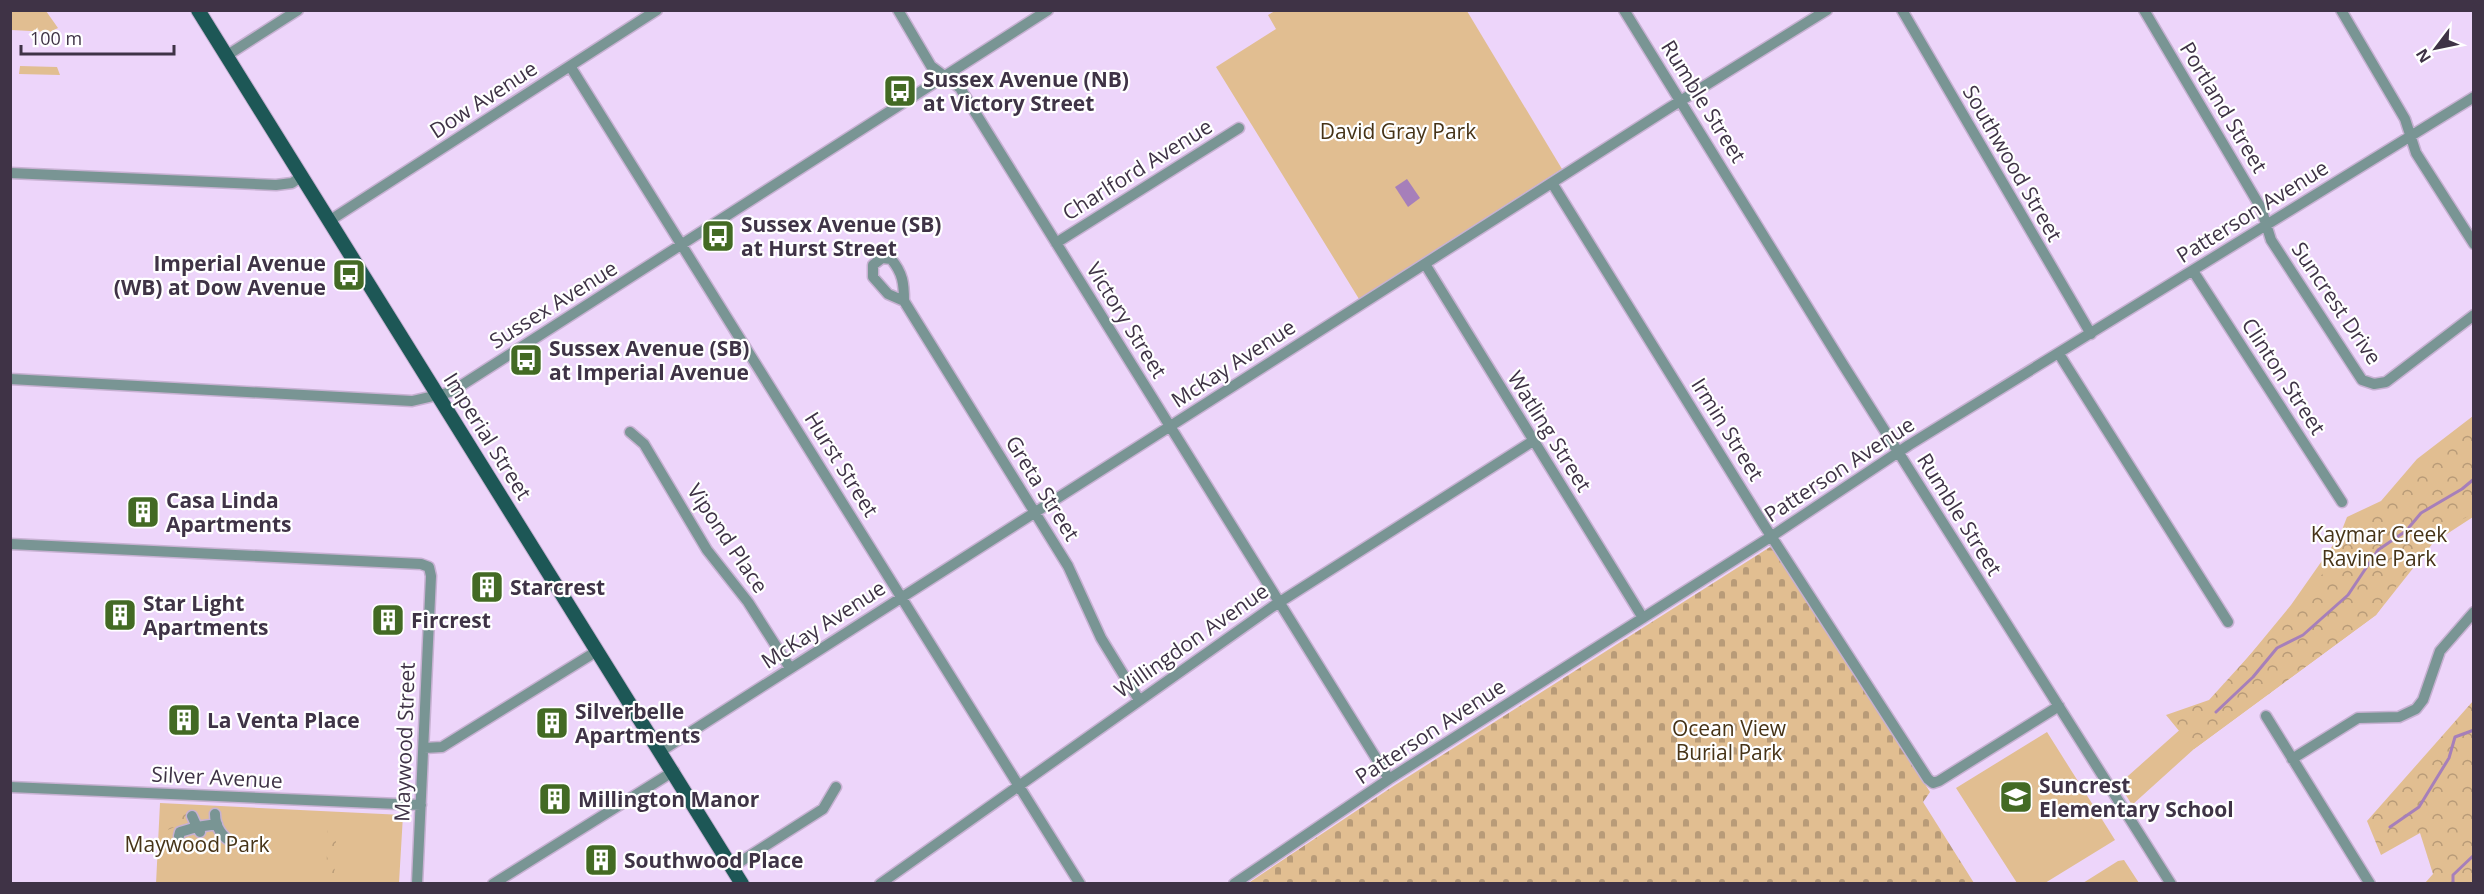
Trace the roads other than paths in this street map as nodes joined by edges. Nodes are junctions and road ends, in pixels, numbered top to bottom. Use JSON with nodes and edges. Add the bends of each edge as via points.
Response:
{"nodes":[{"id":1,"x":198,"y":10,"type":"edge"},
{"id":2,"x":298,"y":10,"type":"edge"},
{"id":3,"x":657,"y":10,"type":"edge"},
{"id":4,"x":898,"y":10,"type":"edge"},
{"id":5,"x":1048,"y":10,"type":"edge"},
{"id":6,"x":1624,"y":10,"type":"edge"},
{"id":7,"x":1827,"y":10,"type":"edge"},
{"id":8,"x":1902,"y":10,"type":"edge"},
{"id":9,"x":2144,"y":10,"type":"edge"},
{"id":10,"x":2341,"y":10,"type":"edge"},
{"id":11,"x":226,"y":56,"type":"junction"},
{"id":12,"x":570,"y":66,"type":"junction"},
{"id":13,"x":945,"y":76,"type":"junction"},
{"id":14,"x":2474,"y":98,"type":"edge"},
{"id":15,"x":1680,"y":101,"type":"junction"},
{"id":16,"x":1239,"y":128,"type":"dead end"},
{"id":17,"x":2411,"y":136,"type":"junction"},
{"id":18,"x":10,"y":173,"type":"edge"},
{"id":19,"x":302,"y":176,"type":"junction"},
{"id":20,"x":1552,"y":183,"type":"junction"},
{"id":21,"x":330,"y":221,"type":"junction"},
{"id":22,"x":2266,"y":225,"type":"junction"},
{"id":23,"x":1056,"y":243,"type":"junction"},
{"id":24,"x":2474,"y":244,"type":"edge"},
{"id":25,"x":682,"y":246,"type":"junction"},
{"id":26,"x":1425,"y":264,"type":"junction"},
{"id":27,"x":2193,"y":271,"type":"junction"},
{"id":28,"x":904,"y":301,"type":"dead end"},
{"id":29,"x":2474,"y":315,"type":"edge"},
{"id":30,"x":2091,"y":334,"type":"junction"},
{"id":31,"x":2059,"y":354,"type":"junction"},
{"id":32,"x":10,"y":379,"type":"edge"},
{"id":33,"x":438,"y":395,"type":"junction"},
{"id":34,"x":1170,"y":426,"type":"junction"},
{"id":35,"x":630,"y":432,"type":"dead end"},
{"id":36,"x":1533,"y":441,"type":"junction"},
{"id":37,"x":1898,"y":452,"type":"junction"},
{"id":38,"x":2342,"y":502,"type":"dead end"},
{"id":39,"x":1035,"y":511,"type":"junction"},
{"id":40,"x":1772,"y":536,"type":"junction"},
{"id":41,"x":10,"y":544,"type":"edge"},
{"id":42,"x":901,"y":597,"type":"junction"},
{"id":43,"x":1280,"y":601,"type":"junction"},
{"id":44,"x":2474,"y":612,"type":"edge"},
{"id":45,"x":1643,"y":618,"type":"junction"},
{"id":46,"x":2228,"y":622,"type":"dead end"},
{"id":47,"x":597,"y":651,"type":"junction"},
{"id":48,"x":790,"y":668,"type":"junction"},
{"id":49,"x":1139,"y":700,"type":"junction"},
{"id":50,"x":2059,"y":706,"type":"junction"},
{"id":51,"x":2266,"y":716,"type":"dead end"},
{"id":52,"x":424,"y":748,"type":"junction"},
{"id":53,"x":661,"y":751,"type":"junction"},
{"id":54,"x":2292,"y":759,"type":"junction"},
{"id":55,"x":674,"y":771,"type":"junction"},
{"id":56,"x":1389,"y":779,"type":"junction"},
{"id":57,"x":1018,"y":785,"type":"junction"},
{"id":58,"x":10,"y":787,"type":"edge"},
{"id":59,"x":836,"y":787,"type":"dead end"},
{"id":60,"x":421,"y":805,"type":"junction"},
{"id":61,"x":192,"y":816,"type":"dead end"},
{"id":62,"x":199,"y":829,"type":"junction"},
{"id":63,"x":179,"y":831,"type":"dead end"},
{"id":64,"x":221,"y":833,"type":"dead end"},
{"id":65,"x":732,"y":867,"type":"junction"},
{"id":66,"x":895,"y":879,"type":"edge"},
{"id":67,"x":417,"y":884,"type":"edge"},
{"id":68,"x":493,"y":884,"type":"edge"},
{"id":69,"x":742,"y":884,"type":"edge"},
{"id":70,"x":880,"y":884,"type":"edge"},
{"id":71,"x":1080,"y":884,"type":"edge"},
{"id":72,"x":1234,"y":884,"type":"edge"},
{"id":73,"x":2171,"y":884,"type":"edge"},
{"id":74,"x":2370,"y":884,"type":"edge"}],
"edges":[{"from":1,"to":11,"type":"main road","name":"Imperial Street"},
{"from":2,"to":11,"type":"street"},
{"from":3,"to":12,"type":"street","name":"Dow Avenue"},
{"from":4,"to":13,"type":"street","name":"Victory Street","via":[[931,66]]},
{"from":5,"to":13,"type":"street","name":"Sussex Avenue"},
{"from":6,"to":15,"type":"street","name":"Rumble Street"},
{"from":7,"to":15,"type":"street","name":"McKay Avenue"},
{"from":8,"to":30,"type":"street","name":"Southwood Street"},
{"from":9,"to":22,"type":"street","name":"Portland Street","via":[[2261,208]]},
{"from":10,"to":17,"type":"street","via":[[2405,119]]},
{"from":11,"to":19,"type":"main road","name":"Imperial Street"},
{"from":12,"to":21,"type":"street","name":"Dow Avenue"},
{"from":12,"to":25,"type":"street","name":"Hurst Street"},
{"from":13,"to":23,"type":"street","name":"Victory Street","via":[[960,88]]},
{"from":13,"to":25,"type":"street","name":"Sussex Avenue"},
{"from":14,"to":17,"type":"street","name":"Patterson Avenue"},
{"from":15,"to":20,"type":"street","name":"McKay Avenue"},
{"from":15,"to":37,"type":"street","name":"Rumble Street"},
{"from":16,"to":23,"type":"street","name":"Charlford Avenue"},
{"from":17,"to":22,"type":"street","name":"Patterson Avenue"},
{"from":17,"to":24,"type":"street","via":[[2416,153]]},
{"from":18,"to":19,"type":"street","via":[[276,185],[292,183]]},
{"from":19,"to":21,"type":"main road","name":"Imperial Street"},
{"from":20,"to":26,"type":"street","name":"McKay Avenue"},
{"from":20,"to":40,"type":"street","name":"Irmin Street"},
{"from":21,"to":33,"type":"main road","name":"Imperial Street"},
{"from":22,"to":27,"type":"street","name":"Patterson Avenue"},
{"from":22,"to":29,"type":"street","name":"Suncrest Drive","via":[[2304,294],[2357,375],[2367,383],[2380,384],[2391,379]]},
{"from":23,"to":34,"type":"street","name":"Victory Street"},
{"from":25,"to":33,"type":"street","name":"Sussex Avenue","via":[[451,392]]},
{"from":25,"to":42,"type":"street","name":"Hurst Street"},
{"from":26,"to":34,"type":"street","name":"McKay Avenue"},
{"from":26,"to":36,"type":"street","name":"Watling Street"},
{"from":27,"to":30,"type":"street","name":"Patterson Avenue"},
{"from":27,"to":38,"type":"street","name":"Clinton Street"},
{"from":28,"to":39,"type":"street","name":"Greta Street"},
{"from":30,"to":31,"type":"street","name":"Patterson Avenue"},
{"from":31,"to":37,"type":"street","name":"Patterson Avenue"},
{"from":31,"to":46,"type":"street"},
{"from":32,"to":33,"type":"street","name":"Sussex Avenue","via":[[412,401]]},
{"from":33,"to":47,"type":"main road","name":"Imperial Street"},
{"from":34,"to":39,"type":"street","name":"McKay Avenue"},
{"from":34,"to":43,"type":"street","name":"Victory Street"},
{"from":35,"to":48,"type":"street","name":"Vipond Place","via":[[644,444],[707,550],[748,602]]},
{"from":36,"to":43,"type":"street","name":"Willingdon Avenue"},
{"from":36,"to":45,"type":"street","name":"Watling Street"},
{"from":37,"to":40,"type":"street","name":"Patterson Avenue"},
{"from":37,"to":50,"type":"street","name":"Rumble Street"},
{"from":39,"to":42,"type":"street","name":"McKay Avenue"},
{"from":39,"to":49,"type":"street","name":"Greta Street","via":[[1075,578],[1109,654]]},
{"from":40,"to":45,"type":"street","name":"Patterson Avenue"},
{"from":40,"to":50,"type":"street","name":"Irmin Street","via":[[1932,783]]},
{"from":41,"to":52,"type":"street","name":"Maywood Street","via":[[429,567]]},
{"from":42,"to":48,"type":"street","name":"McKay Avenue"},
{"from":42,"to":57,"type":"street","name":"Hurst Street"},
{"from":43,"to":49,"type":"street","name":"Willingdon Avenue"},
{"from":43,"to":56,"type":"street","name":"Victory Street"},
{"from":44,"to":54,"type":"street","via":[[2440,651],[2423,700],[2416,709],[2399,717],[2358,718]]},
{"from":45,"to":56,"type":"street","name":"Patterson Avenue"},
{"from":47,"to":52,"type":"street","via":[[442,747]]},
{"from":47,"to":53,"type":"main road","name":"Imperial Street"},
{"from":48,"to":53,"type":"street","name":"McKay Avenue"},
{"from":49,"to":57,"type":"street","name":"Willingdon Avenue"},
{"from":50,"to":73,"type":"street","name":"Rumble Street"},
{"from":51,"to":54,"type":"street"},
{"from":52,"to":60,"type":"street","name":"Maywood Street"},
{"from":53,"to":55,"type":"main road","name":"Imperial Street"},
{"from":54,"to":74,"type":"street"},
{"from":55,"to":65,"type":"main road","name":"Imperial Street"},
{"from":55,"to":68,"type":"street"},
{"from":56,"to":72,"type":"street","name":"Patterson Avenue"},
{"from":57,"to":66,"type":"street","name":"Willingdon Avenue"},
{"from":57,"to":71,"type":"street","name":"Hurst Street"},
{"from":58,"to":60,"type":"street","name":"Silver Avenue"},
{"from":59,"to":65,"type":"street","via":[[823,809]]},
{"from":60,"to":67,"type":"street","name":"Maywood Street"},
{"from":61,"to":62,"type":"street"},
{"from":62,"to":63,"type":"street"},
{"from":62,"to":64,"type":"street"},
{"from":65,"to":69,"type":"main road","name":"Imperial Street"},
{"from":66,"to":70,"type":"street","name":"Willingdon Avenue"}]}
